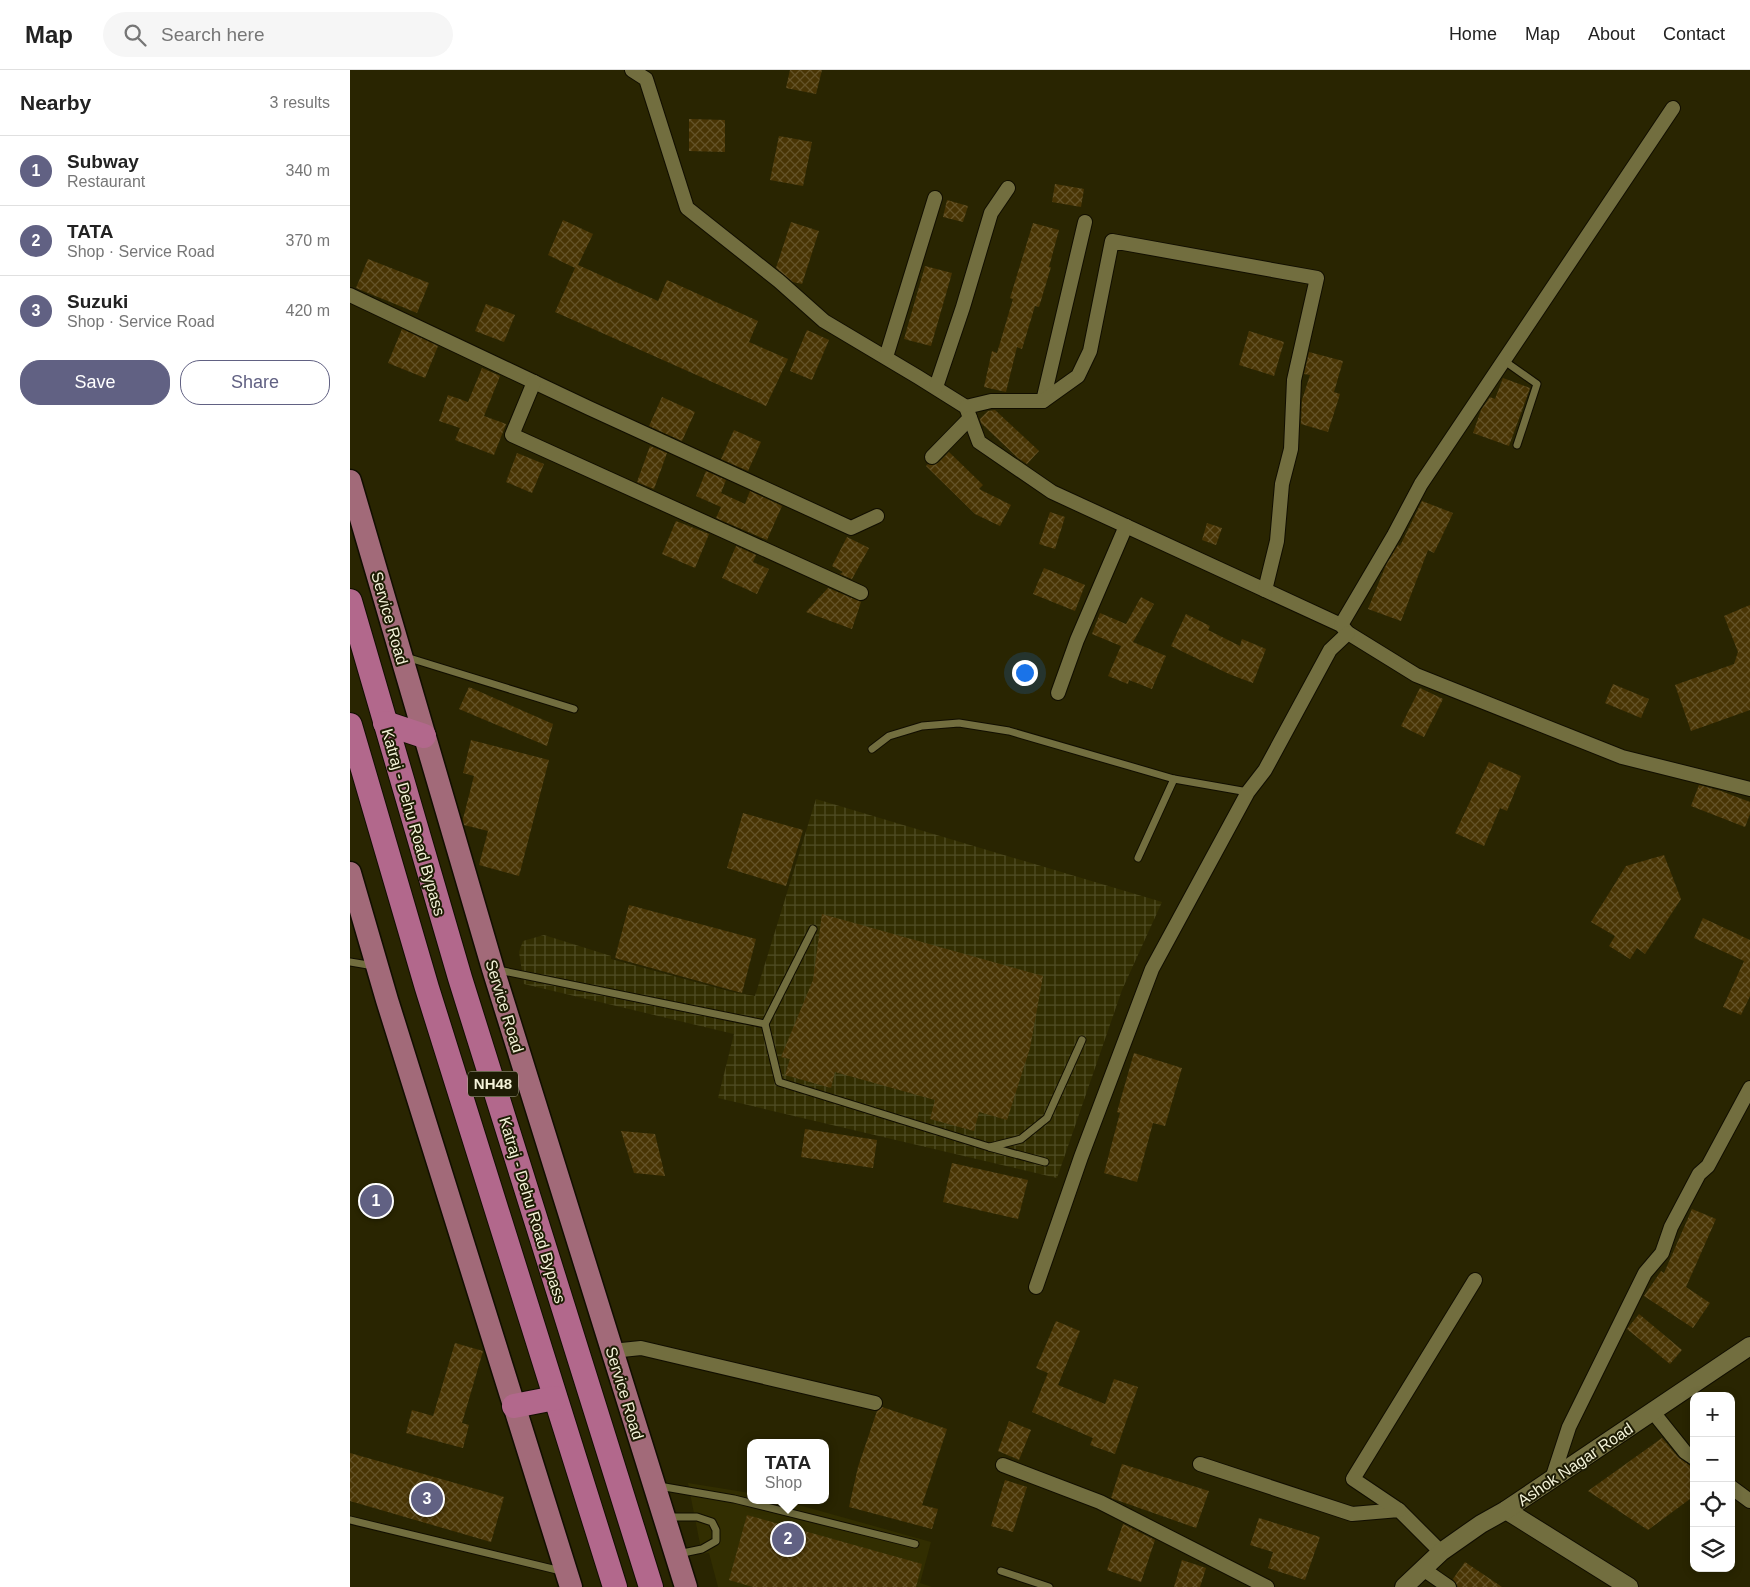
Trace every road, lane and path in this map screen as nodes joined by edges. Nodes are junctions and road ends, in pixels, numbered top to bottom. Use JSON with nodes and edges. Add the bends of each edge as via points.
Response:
{"nodes":[{"id":1,"x":632,"y":70,"type":"edge"},
{"id":2,"x":1673,"y":108,"type":"dead end"},
{"id":3,"x":1008,"y":188,"type":"dead end"},
{"id":4,"x":935,"y":198,"type":"dead end"},
{"id":5,"x":1085,"y":222,"type":"dead end"},
{"id":6,"x":350,"y":294,"type":"edge"},
{"id":7,"x":886,"y":357,"type":"junction"},
{"id":8,"x":1503,"y":360,"type":"junction"},
{"id":9,"x":534,"y":382,"type":"junction"},
{"id":10,"x":936,"y":387,"type":"junction"},
{"id":11,"x":1043,"y":401,"type":"junction"},
{"id":12,"x":968,"y":412,"type":"junction"},
{"id":13,"x":1517,"y":445,"type":"dead end"},
{"id":14,"x":932,"y":457,"type":"dead end"},
{"id":15,"x":350,"y":481,"type":"edge"},
{"id":16,"x":877,"y":516,"type":"dead end"},
{"id":17,"x":1126,"y":526,"type":"junction"},
{"id":18,"x":1265,"y":590,"type":"junction"},
{"id":19,"x":861,"y":593,"type":"dead end"},
{"id":20,"x":350,"y":601,"type":"edge"},
{"id":21,"x":1345,"y":629,"type":"junction"},
{"id":22,"x":400,"y":656,"type":"junction"},
{"id":23,"x":1058,"y":693,"type":"dead end"},
{"id":24,"x":574,"y":709,"type":"dead end"},
{"id":25,"x":385,"y":723,"type":"junction"},
{"id":26,"x":350,"y":725,"type":"edge"},
{"id":27,"x":424,"y":736,"type":"junction"},
{"id":28,"x":872,"y":750,"type":"dead end"},
{"id":29,"x":1174,"y":779,"type":"junction"},
{"id":30,"x":1750,"y":790,"type":"edge"},
{"id":31,"x":1248,"y":792,"type":"junction"},
{"id":32,"x":1138,"y":858,"type":"dead end"},
{"id":33,"x":350,"y":873,"type":"edge"},
{"id":34,"x":813,"y":929,"type":"dead end"},
{"id":35,"x":350,"y":962,"type":"edge"},
{"id":36,"x":377,"y":967,"type":"junction"},
{"id":37,"x":493,"y":969,"type":"junction"},
{"id":38,"x":765,"y":1024,"type":"junction"},
{"id":39,"x":1082,"y":1040,"type":"dead end"},
{"id":40,"x":1750,"y":1088,"type":"edge"},
{"id":41,"x":989,"y":1148,"type":"junction"},
{"id":42,"x":1045,"y":1162,"type":"dead end"},
{"id":43,"x":1474,"y":1280,"type":"dead end"},
{"id":44,"x":1036,"y":1287,"type":"dead end"},
{"id":45,"x":1750,"y":1346,"type":"edge"},
{"id":46,"x":612,"y":1351,"type":"junction"},
{"id":47,"x":555,"y":1398,"type":"junction"},
{"id":48,"x":875,"y":1403,"type":"dead end"},
{"id":49,"x":514,"y":1406,"type":"junction"},
{"id":50,"x":1653,"y":1412,"type":"junction"},
{"id":51,"x":1690,"y":1455,"type":"edge"},
{"id":52,"x":1200,"y":1464,"type":"dead end"},
{"id":53,"x":1004,"y":1465,"type":"dead end"},
{"id":54,"x":1552,"y":1479,"type":"junction"},
{"id":55,"x":654,"y":1485,"type":"junction"},
{"id":56,"x":1735,"y":1490,"type":"edge"},
{"id":57,"x":1750,"y":1501,"type":"edge"},
{"id":58,"x":747,"y":1502,"type":"edge"},
{"id":59,"x":754,"y":1504,"type":"edge"},
{"id":60,"x":1399,"y":1510,"type":"junction"},
{"id":61,"x":1506,"y":1510,"type":"junction"},
{"id":62,"x":664,"y":1517,"type":"junction"},
{"id":63,"x":350,"y":1520,"type":"edge"},
{"id":64,"x":914,"y":1544,"type":"dead end"},
{"id":65,"x":1441,"y":1552,"type":"junction"},
{"id":66,"x":676,"y":1554,"type":"junction"},
{"id":67,"x":1423,"y":1569,"type":"junction"},
{"id":68,"x":1001,"y":1572,"type":"dead end"},
{"id":69,"x":569,"y":1580,"type":"edge"},
{"id":70,"x":615,"y":1587,"type":"edge"},
{"id":71,"x":651,"y":1587,"type":"edge"},
{"id":72,"x":686,"y":1587,"type":"edge"},
{"id":73,"x":1049,"y":1587,"type":"edge"},
{"id":74,"x":1267,"y":1587,"type":"edge"},
{"id":75,"x":1404,"y":1587,"type":"edge"},
{"id":76,"x":1450,"y":1587,"type":"edge"},
{"id":77,"x":1629,"y":1587,"type":"edge"}],
"edges":[{"from":1,"to":7,"type":"street","via":[[646,79],[687,208],[824,321]]},
{"from":2,"to":8,"type":"street"},
{"from":3,"to":10,"type":"street","via":[[991,213]]},
{"from":4,"to":7,"type":"street"},
{"from":5,"to":11,"type":"street"},
{"from":6,"to":9,"type":"street"},
{"from":7,"to":10,"type":"street"},
{"from":8,"to":13,"type":"lane","via":[[1537,384]]},
{"from":8,"to":21,"type":"street","via":[[1421,484]]},
{"from":9,"to":16,"type":"street","via":[[851,528]]},
{"from":9,"to":19,"type":"street","via":[[512,435]]},
{"from":10,"to":12,"type":"street"},
{"from":11,"to":12,"type":"street","via":[[991,401]]},
{"from":11,"to":18,"type":"street","via":[[1078,376],[1090,351],[1112,241],[1317,278],[1294,380],[1291,449],[1282,484],[1278,541]]},
{"from":12,"to":14,"type":"street"},
{"from":12,"to":17,"type":"street","via":[[980,442],[1052,492]]},
{"from":15,"to":22,"type":"main road","name":"Service Road"},
{"from":17,"to":18,"type":"street"},
{"from":17,"to":23,"type":"street"},
{"from":18,"to":21,"type":"street"},
{"from":20,"to":25,"type":"highway","name":"Katraj - Dehu Road Bypass","number":"NH48"},
{"from":21,"to":30,"type":"street","via":[[1416,675],[1622,756]]},
{"from":21,"to":31,"type":"street","via":[[1300,702],[1265,770]]},
{"from":22,"to":24,"type":"lane"},
{"from":22,"to":27,"type":"main road","name":"Service Road"},
{"from":25,"to":27,"type":"highway"},
{"from":25,"to":71,"type":"highway","name":"Katraj - Dehu Road Bypass","number":"NH48","via":[[463,988]]},
{"from":26,"to":47,"type":"highway","name":"Katraj - Dehu Road Bypass","number":"NH48","via":[[427,988]]},
{"from":27,"to":37,"type":"main road","name":"Service Road"},
{"from":28,"to":29,"type":"lane","via":[[889,736],[905,731],[959,723],[1009,730]]},
{"from":29,"to":31,"type":"lane"},
{"from":29,"to":32,"type":"lane"},
{"from":31,"to":44,"type":"street","via":[[1152,969]]},
{"from":33,"to":36,"type":"main road"},
{"from":34,"to":38,"type":"lane"},
{"from":35,"to":36,"type":"lane"},
{"from":36,"to":49,"type":"main road"},
{"from":37,"to":38,"type":"lane"},
{"from":37,"to":46,"type":"main road","name":"Service Road"},
{"from":38,"to":41,"type":"lane","via":[[780,1082]]},
{"from":39,"to":41,"type":"lane","via":[[1048,1118],[1021,1139]]},
{"from":40,"to":54,"type":"street","via":[[1708,1166],[1699,1174],[1670,1227],[1662,1253],[1645,1274],[1569,1427]]},
{"from":41,"to":42,"type":"lane"},
{"from":43,"to":60,"type":"street","via":[[1353,1479]]},
{"from":45,"to":50,"type":"street","name":"Ashok Nagar Road"},
{"from":46,"to":48,"type":"street","via":[[641,1348]]},
{"from":46,"to":55,"type":"main road","name":"Service Road"},
{"from":47,"to":49,"type":"highway"},
{"from":47,"to":70,"type":"highway","name":"Katraj - Dehu Road Bypass","number":"NH48"},
{"from":49,"to":69,"type":"main road"},
{"from":50,"to":51,"type":"street"},
{"from":50,"to":54,"type":"street","name":"Ashok Nagar Road"},
{"from":52,"to":60,"type":"street","via":[[1352,1514]]},
{"from":53,"to":74,"type":"street","via":[[1100,1502]]},
{"from":54,"to":61,"type":"street","name":"Ashok Nagar Road"},
{"from":55,"to":58,"type":"lane"},
{"from":55,"to":62,"type":"main road","name":"Service Road"},
{"from":56,"to":57,"type":"street"},
{"from":59,"to":64,"type":"lane"},
{"from":60,"to":65,"type":"street"},
{"from":61,"to":65,"type":"street","name":"Ashok Nagar Road"},
{"from":61,"to":77,"type":"street"},
{"from":62,"to":66,"type":"main road","name":"Service Road"},
{"from":62,"to":66,"type":"lane","via":[[697,1517],[712,1522],[716,1530],[716,1542],[702,1550]]},
{"from":63,"to":69,"type":"lane"},
{"from":65,"to":67,"type":"street","name":"Ashok Nagar Road"},
{"from":66,"to":72,"type":"main road","name":"Service Road"},
{"from":67,"to":75,"type":"street","name":"Ashok Nagar Road"},
{"from":67,"to":76,"type":"street"},
{"from":68,"to":73,"type":"lane"}]}
